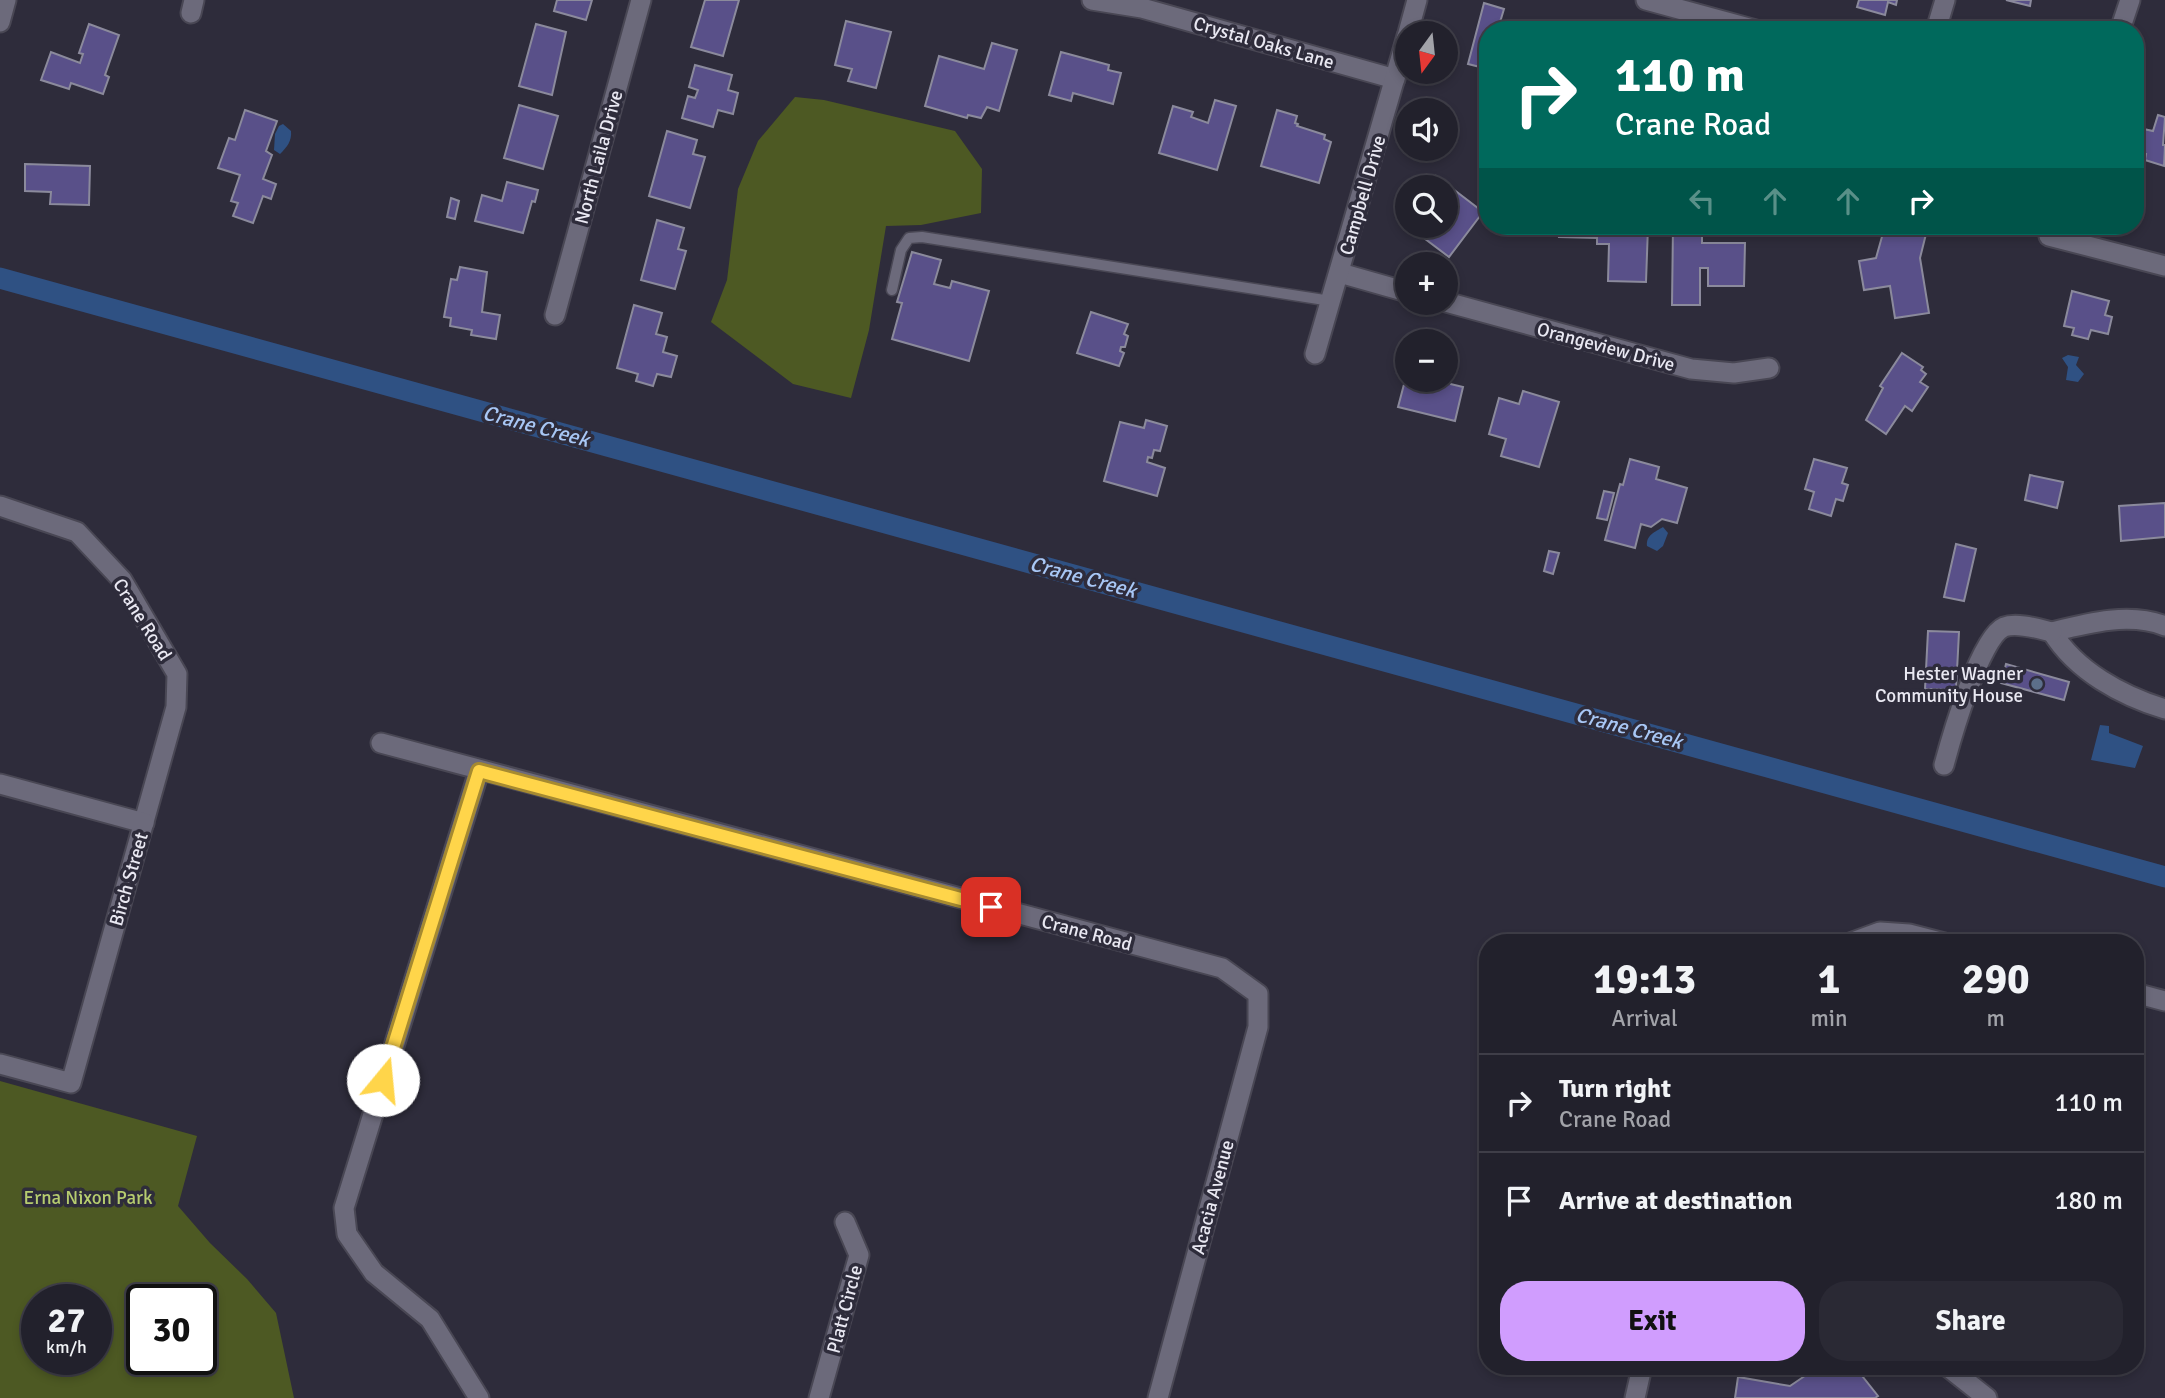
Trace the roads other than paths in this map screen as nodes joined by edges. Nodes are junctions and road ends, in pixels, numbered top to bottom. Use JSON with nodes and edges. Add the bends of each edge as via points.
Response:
{"nodes":[{"id":1,"x":6,"y":0,"type":"edge"},
{"id":2,"x":641,"y":0,"type":"edge"},
{"id":3,"x":1092,"y":0,"type":"edge"},
{"id":4,"x":1417,"y":0,"type":"edge"},
{"id":5,"x":1646,"y":0,"type":"edge"},
{"id":6,"x":1945,"y":0,"type":"edge"},
{"id":7,"x":2130,"y":0,"type":"edge"},
{"id":8,"x":1411,"y":21,"type":"edge"},
{"id":9,"x":1723,"y":21,"type":"edge"},
{"id":10,"x":1939,"y":21,"type":"edge"},
{"id":11,"x":2123,"y":21,"type":"edge"},
{"id":12,"x":0,"y":22,"type":"edge"},
{"id":13,"x":1395,"y":79,"type":"joint"},
{"id":14,"x":2049,"y":235,"type":"edge"},
{"id":15,"x":2165,"y":267,"type":"edge"},
{"id":16,"x":1340,"y":273,"type":"junction"},
{"id":17,"x":1395,"y":289,"type":"edge"},
{"id":18,"x":892,"y":290,"type":"dead end"},
{"id":19,"x":1332,"y":301,"type":"junction"},
{"id":20,"x":1458,"y":305,"type":"edge"},
{"id":21,"x":555,"y":315,"type":"dead end"},
{"id":22,"x":1315,"y":354,"type":"dead end"},
{"id":23,"x":1769,"y":368,"type":"dead end"},
{"id":24,"x":0,"y":506,"type":"edge"},
{"id":25,"x":2165,"y":626,"type":"edge"},
{"id":26,"x":2052,"y":632,"type":"junction"},
{"id":27,"x":177,"y":674,"type":"joint"},
{"id":28,"x":2165,"y":709,"type":"edge"},
{"id":29,"x":381,"y":743,"type":"dead end"},
{"id":30,"x":1944,"y":765,"type":"dead end"},
{"id":31,"x":479,"y":771,"type":"junction"},
{"id":32,"x":0,"y":784,"type":"edge"},
{"id":33,"x":144,"y":824,"type":"junction"},
{"id":34,"x":1875,"y":934,"type":"edge"},
{"id":35,"x":1909,"y":934,"type":"edge"},
{"id":36,"x":1258,"y":994,"type":"joint"},
{"id":37,"x":2144,"y":995,"type":"edge"},
{"id":38,"x":2165,"y":1001,"type":"edge"},
{"id":39,"x":0,"y":1063,"type":"edge"},
{"id":40,"x":845,"y":1222,"type":"dead end"},
{"id":41,"x":1640,"y":1375,"type":"edge"},
{"id":42,"x":1958,"y":1375,"type":"edge"},
{"id":43,"x":479,"y":1398,"type":"edge"},
{"id":44,"x":819,"y":1398,"type":"edge"},
{"id":45,"x":1158,"y":1398,"type":"edge"},
{"id":46,"x":1635,"y":1398,"type":"edge"},
{"id":47,"x":1987,"y":1398,"type":"edge"}],
"edges":[{"from":1,"to":12,"type":"street"},
{"from":2,"to":21,"type":"street","name":"North Laila Drive"},
{"from":3,"to":13,"type":"street","name":"Crystal Oaks Lane","via":[[1142,8]]},
{"from":4,"to":8,"type":"street","name":"Campbell Drive"},
{"from":5,"to":9,"type":"street"},
{"from":6,"to":10,"type":"street"},
{"from":7,"to":11,"type":"street"},
{"from":13,"to":16,"type":"street","name":"Campbell Drive"},
{"from":14,"to":15,"type":"street"},
{"from":16,"to":17,"type":"street"},
{"from":16,"to":19,"type":"street","name":"Campbell Drive"},
{"from":18,"to":19,"type":"lane","via":[[901,250],[909,238],[922,237]]},
{"from":19,"to":22,"type":"street","name":"Campbell Drive"},
{"from":20,"to":23,"type":"street","name":"Orangeview Drive","via":[[1690,369],[1734,373]]},
{"from":24,"to":27,"type":"street","name":"Crane Road","via":[[77,532],[122,580]]},
{"from":25,"to":26,"type":"street","via":[[2132,619]]},
{"from":26,"to":28,"type":"street","via":[[2062,647],[2099,679]]},
{"from":26,"to":30,"type":"street","via":[[2007,626],[1998,631],[1983,652]]},
{"from":27,"to":33,"type":"street","name":"Birch Street","via":[[176,706]]},
{"from":29,"to":31,"type":"street","name":"Crane Road"},
{"from":31,"to":36,"type":"street","name":"Crane Road","via":[[1222,968]]},
{"from":31,"to":43,"type":"street","via":[[344,1208],[347,1234],[374,1273],[430,1319]]},
{"from":32,"to":33,"type":"street"},
{"from":33,"to":39,"type":"street","name":"Birch Street","via":[[71,1083]]},
{"from":34,"to":35,"type":"street"},
{"from":36,"to":45,"type":"street","name":"Acacia Avenue","via":[[1258,1027]]},
{"from":37,"to":38,"type":"street"},
{"from":40,"to":44,"type":"street","name":"Platt Circle","via":[[859,1255]]},
{"from":41,"to":46,"type":"street"},
{"from":42,"to":47,"type":"street"}]}
